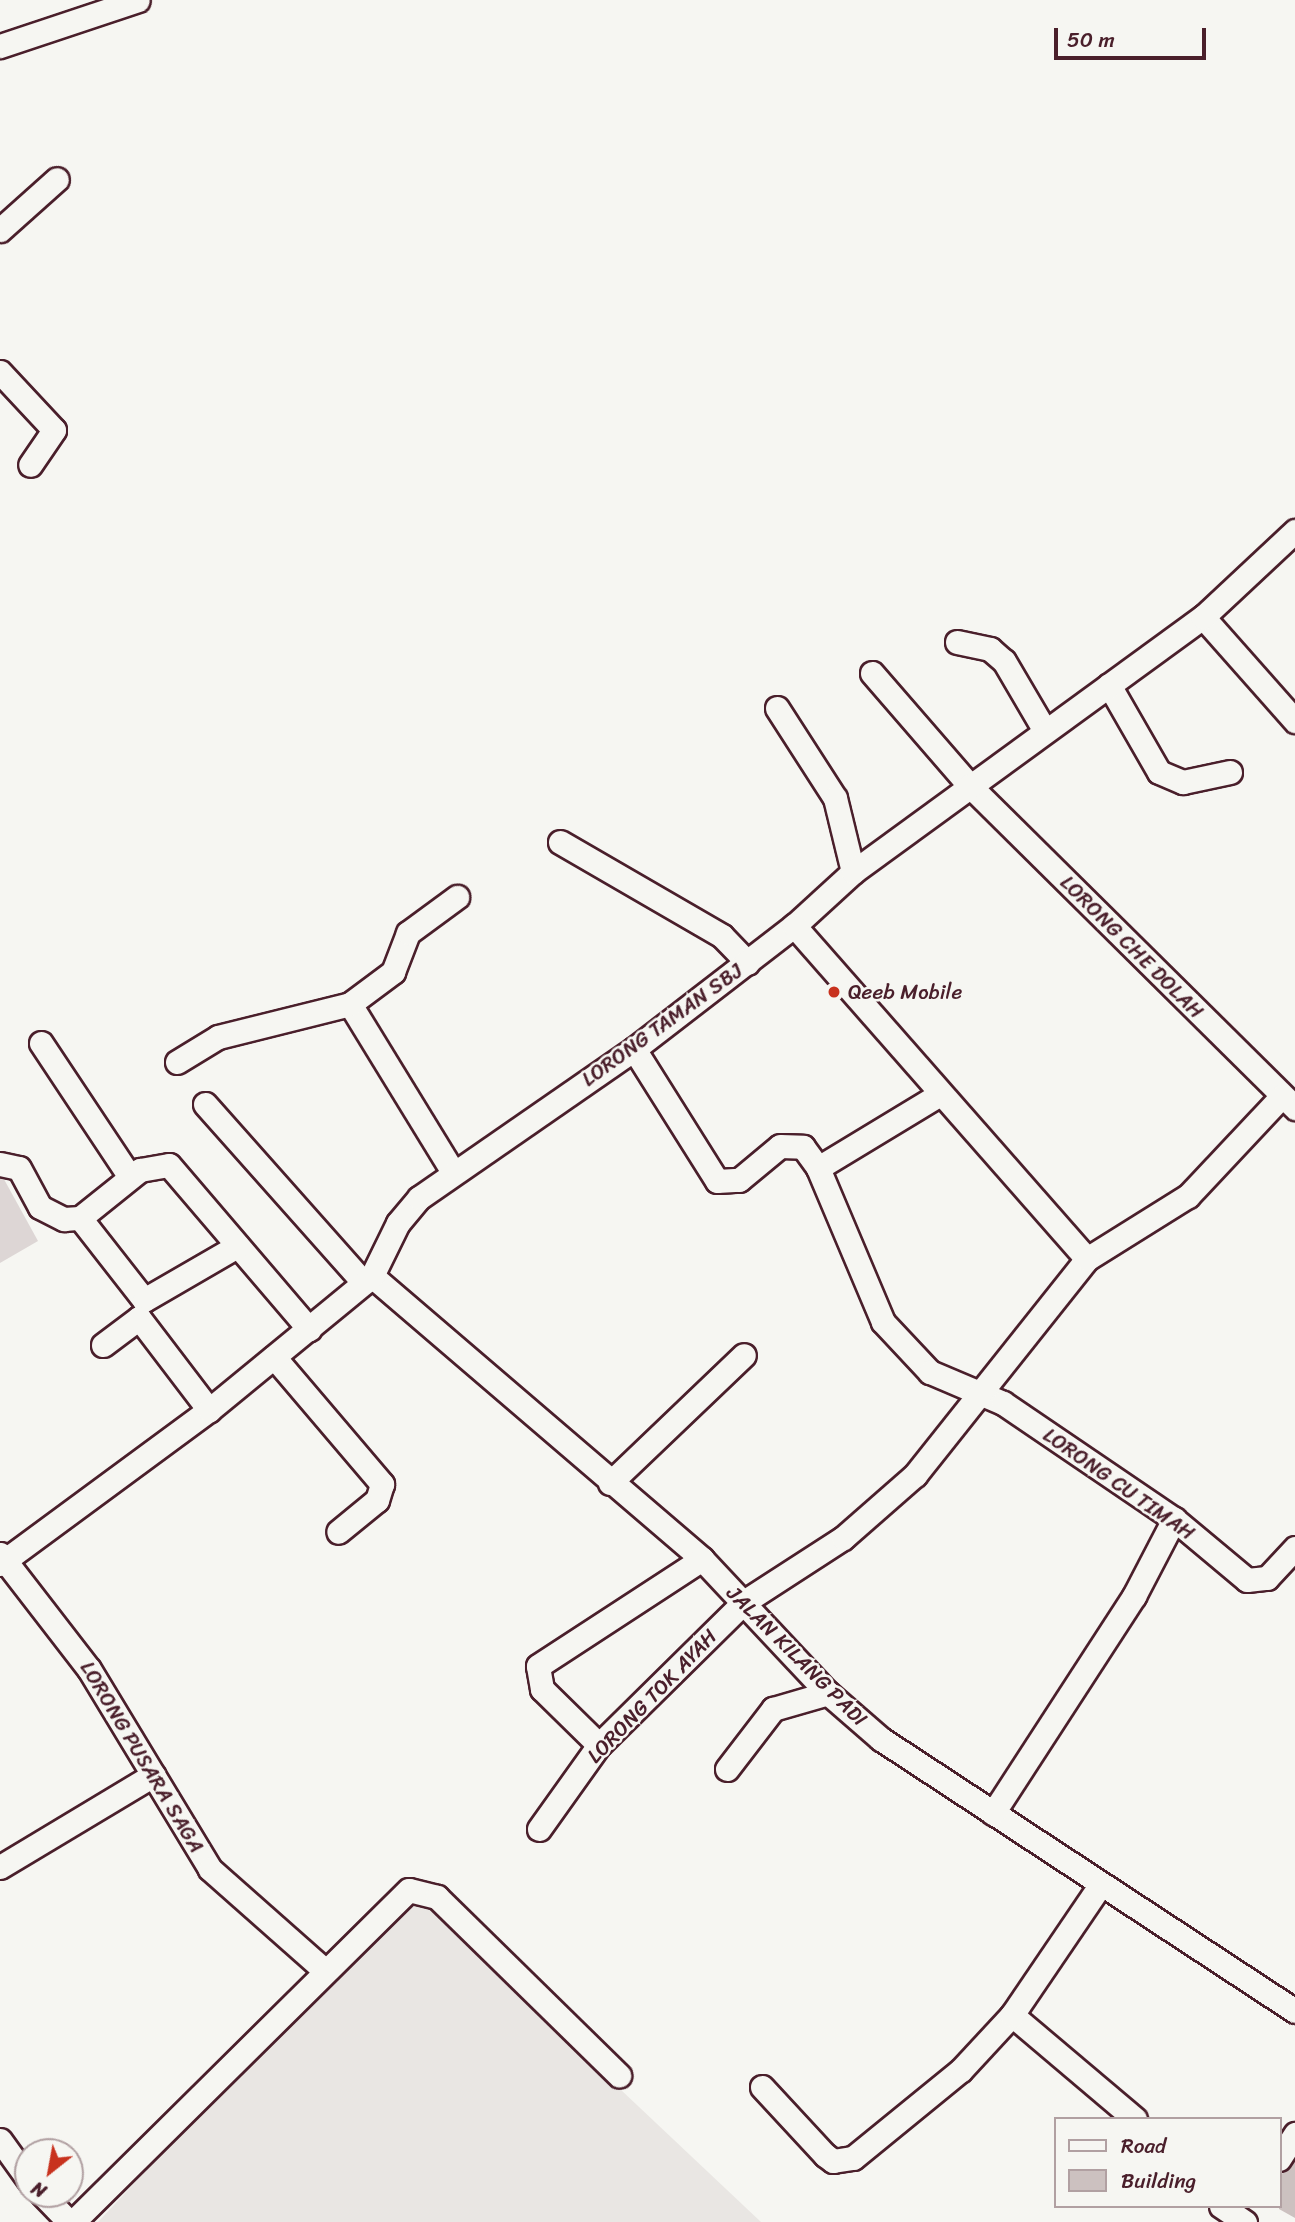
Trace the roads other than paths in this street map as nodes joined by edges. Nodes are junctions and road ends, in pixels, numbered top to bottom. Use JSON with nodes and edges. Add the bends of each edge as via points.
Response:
{"nodes":[{"id":1,"x":138,"y":0,"type":"edge"},
{"id":2,"x":0,"y":46,"type":"edge"},
{"id":3,"x":57,"y":179,"type":"dead end"},
{"id":4,"x":0,"y":230,"type":"edge"},
{"id":5,"x":0,"y":372,"type":"edge"},
{"id":6,"x":30,"y":465,"type":"dead end"},
{"id":7,"x":1295,"y":531,"type":"edge"},
{"id":8,"x":1203,"y":617,"type":"junction"},
{"id":9,"x":957,"y":642,"type":"dead end"},
{"id":10,"x":872,"y":673,"type":"dead end"},
{"id":11,"x":1109,"y":685,"type":"junction"},
{"id":12,"x":777,"y":708,"type":"dead end"},
{"id":13,"x":1295,"y":721,"type":"edge"},
{"id":14,"x":1045,"y":731,"type":"junction"},
{"id":15,"x":1230,"y":772,"type":"dead end"},
{"id":16,"x":970,"y":786,"type":"junction"},
{"id":17,"x":560,"y":842,"type":"dead end"},
{"id":18,"x":853,"y":872,"type":"junction"},
{"id":19,"x":457,"y":897,"type":"dead end"},
{"id":20,"x":794,"y":926,"type":"junction"},
{"id":21,"x":748,"y":963,"type":"junction"},
{"id":22,"x":350,"y":1004,"type":"junction"},
{"id":23,"x":41,"y":1043,"type":"dead end"},
{"id":24,"x":634,"y":1049,"type":"junction"},
{"id":25,"x":177,"y":1062,"type":"dead end"},
{"id":26,"x":937,"y":1096,"type":"junction"},
{"id":27,"x":1289,"y":1102,"type":"edge"},
{"id":28,"x":205,"y":1104,"type":"dead end"},
{"id":29,"x":5,"y":1163,"type":"edge"},
{"id":30,"x":818,"y":1168,"type":"junction"},
{"id":31,"x":453,"y":1171,"type":"junction"},
{"id":32,"x":130,"y":1177,"type":"junction"},
{"id":33,"x":80,"y":1218,"type":"junction"},
{"id":34,"x":237,"y":1246,"type":"junction"},
{"id":35,"x":1087,"y":1259,"type":"junction"},
{"id":36,"x":368,"y":1279,"type":"junction"},
{"id":37,"x":309,"y":1329,"type":"junction"},
{"id":38,"x":103,"y":1345,"type":"dead end"},
{"id":39,"x":744,"y":1355,"type":"dead end"},
{"id":40,"x":274,"y":1357,"type":"junction"},
{"id":41,"x":978,"y":1392,"type":"junction"},
{"id":42,"x":209,"y":1410,"type":"junction"},
{"id":43,"x":610,"y":1483,"type":"junction"},
{"id":44,"x":1174,"y":1519,"type":"junction"},
{"id":45,"x":338,"y":1532,"type":"dead end"},
{"id":46,"x":1295,"y":1548,"type":"edge"},
{"id":47,"x":702,"y":1559,"type":"junction"},
{"id":48,"x":1,"y":1560,"type":"edge"},
{"id":49,"x":744,"y":1602,"type":"junction"},
{"id":50,"x":828,"y":1693,"type":"junction"},
{"id":51,"x":599,"y":1745,"type":"junction"},
{"id":52,"x":727,"y":1769,"type":"dead end"},
{"id":53,"x":153,"y":1775,"type":"junction"},
{"id":54,"x":993,"y":1813,"type":"junction"},
{"id":55,"x":539,"y":1829,"type":"dead end"},
{"id":56,"x":0,"y":1867,"type":"edge"},
{"id":57,"x":1101,"y":1884,"type":"junction"},
{"id":58,"x":323,"y":1969,"type":"junction"},
{"id":59,"x":1295,"y":2011,"type":"edge"},
{"id":60,"x":1012,"y":2015,"type":"junction"},
{"id":61,"x":619,"y":2075,"type":"dead end"},
{"id":62,"x":762,"y":2087,"type":"dead end"},
{"id":63,"x":1133,"y":2117,"type":"edge"},
{"id":64,"x":1295,"y":2134,"type":"edge"},
{"id":65,"x":0,"y":2140,"type":"edge"},
{"id":66,"x":1281,"y":2156,"type":"edge"},
{"id":67,"x":14,"y":2160,"type":"edge"},
{"id":68,"x":57,"y":2208,"type":"edge"},
{"id":69,"x":1226,"y":2208,"type":"edge"},
{"id":70,"x":1245,"y":2216,"type":"edge"},
{"id":71,"x":71,"y":2222,"type":"edge"}],
"edges":[{"from":1,"to":2,"type":"street"},
{"from":3,"to":4,"type":"street"},
{"from":5,"to":6,"type":"street","via":[[54,430]]},
{"from":7,"to":8,"type":"street","name":"LORONG TAMAN SBJ"},
{"from":8,"to":11,"type":"street","name":"LORONG TAMAN SBJ"},
{"from":8,"to":13,"type":"street"},
{"from":9,"to":14,"type":"street","via":[[990,649],[1004,661]]},
{"from":10,"to":16,"type":"street","name":"LORONG CHE DOLAH"},
{"from":11,"to":14,"type":"street","name":"LORONG TAMAN SBJ"},
{"from":11,"to":15,"type":"street","via":[[1159,772],[1183,782]]},
{"from":12,"to":18,"type":"street","via":[[835,798]]},
{"from":14,"to":16,"type":"street","name":"LORONG TAMAN SBJ"},
{"from":16,"to":18,"type":"street","name":"LORONG TAMAN SBJ"},
{"from":16,"to":27,"type":"street","name":"LORONG CHE DOLAH"},
{"from":17,"to":21,"type":"street","via":[[722,936]]},
{"from":18,"to":20,"type":"street","name":"LORONG TAMAN SBJ"},
{"from":19,"to":22,"type":"street","via":[[408,933],[393,972]]},
{"from":20,"to":21,"type":"street","name":"LORONG TAMAN SBJ"},
{"from":20,"to":26,"type":"street"},
{"from":21,"to":24,"type":"street","name":"LORONG TAMAN SBJ"},
{"from":22,"to":25,"type":"street","via":[[218,1037]]},
{"from":22,"to":31,"type":"street"},
{"from":23,"to":32,"type":"street"},
{"from":24,"to":30,"type":"street","via":[[717,1181],[738,1180],[790,1143],[803,1147]]},
{"from":24,"to":31,"type":"street","name":"LORONG TAMAN SBJ"},
{"from":26,"to":30,"type":"street"},
{"from":26,"to":35,"type":"street"},
{"from":27,"to":35,"type":"street","via":[[1188,1196]]},
{"from":28,"to":36,"type":"street","name":"JALAN KILANG PADI"},
{"from":29,"to":33,"type":"street","via":[[45,1212]]},
{"from":30,"to":41,"type":"street","name":"LORONG CU TIMAH","via":[[883,1322],[930,1372]]},
{"from":31,"to":36,"type":"street","name":"LORONG TAMAN SBJ","via":[[398,1223]]},
{"from":32,"to":33,"type":"street"},
{"from":32,"to":34,"type":"street","via":[[154,1164],[169,1165]]},
{"from":33,"to":34,"type":"street","via":[[144,1300]]},
{"from":34,"to":37,"type":"street"},
{"from":35,"to":41,"type":"street"},
{"from":36,"to":37,"type":"street"},
{"from":36,"to":43,"type":"street","name":"JALAN KILANG PADI"},
{"from":37,"to":40,"type":"street"},
{"from":38,"to":42,"type":"street","via":[[139,1318]]},
{"from":39,"to":43,"type":"street"},
{"from":40,"to":42,"type":"street"},
{"from":40,"to":45,"type":"street","via":[[382,1484],[377,1500]]},
{"from":41,"to":44,"type":"street","name":"LORONG CU TIMAH"},
{"from":41,"to":49,"type":"street","via":[[881,1509]]},
{"from":42,"to":48,"type":"street"},
{"from":43,"to":47,"type":"street","name":"JALAN KILANG PADI"},
{"from":44,"to":46,"type":"street","name":"LORONG CU TIMAH","via":[[1256,1582]]},
{"from":44,"to":54,"type":"street","via":[[1134,1596]]},
{"from":47,"to":49,"type":"street","name":"JALAN KILANG PADI"},
{"from":47,"to":51,"type":"street","via":[[538,1666],[542,1689]]},
{"from":48,"to":53,"type":"street","name":"LORONG PUSARA SAGA","via":[[58,1623]]},
{"from":49,"to":50,"type":"street","name":"JALAN KILANG PADI"},
{"from":49,"to":51,"type":"street","name":"LORONG TOK AYAH"},
{"from":50,"to":52,"type":"street","via":[[774,1709]]},
{"from":50,"to":54,"type":"street","name":"JALAN KILANG PADI","via":[[884,1742]]},
{"from":51,"to":55,"type":"street","name":"LORONG TOK AYAH"},
{"from":53,"to":56,"type":"street"},
{"from":53,"to":58,"type":"street","name":"LORONG PUSARA SAGA","via":[[210,1869]]},
{"from":54,"to":57,"type":"street","name":"JALAN KILANG PADI"},
{"from":57,"to":59,"type":"street","name":"JALAN KILANG PADI"},
{"from":57,"to":60,"type":"street"},
{"from":58,"to":61,"type":"street","via":[[396,1897],[424,1889]]},
{"from":58,"to":71,"type":"street"},
{"from":60,"to":62,"type":"street","via":[[922,2105],[844,2162],[825,2155]]},
{"from":60,"to":63,"type":"street"},
{"from":64,"to":66,"type":"street"},
{"from":65,"to":67,"type":"street"},
{"from":68,"to":71,"type":"street"},
{"from":69,"to":70,"type":"street"}]}
